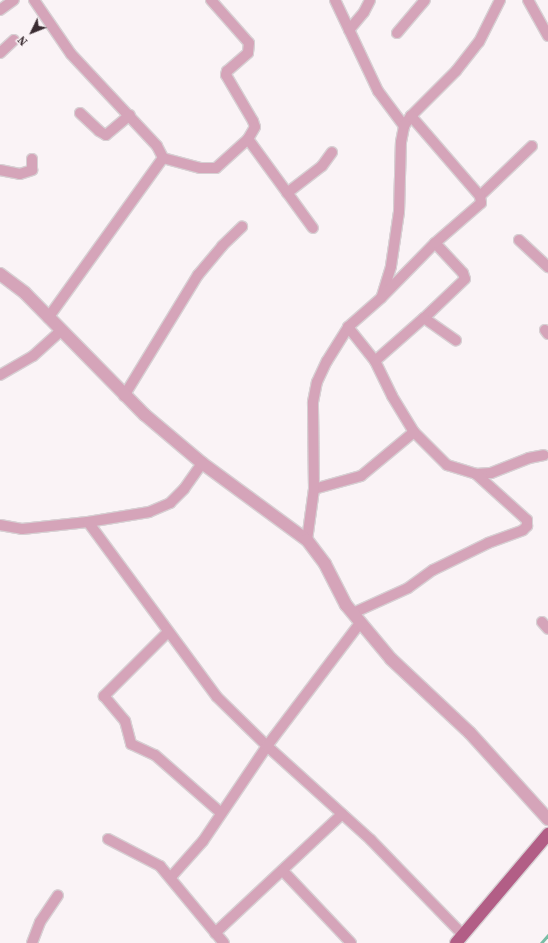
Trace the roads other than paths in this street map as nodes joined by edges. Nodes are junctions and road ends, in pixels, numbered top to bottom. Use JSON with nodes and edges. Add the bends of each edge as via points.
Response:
{"nodes":[{"id":1,"x":14,"y":0,"type":"edge"},
{"id":2,"x":34,"y":0,"type":"edge"},
{"id":3,"x":211,"y":0,"type":"edge"},
{"id":4,"x":335,"y":0,"type":"edge"},
{"id":5,"x":370,"y":0,"type":"edge"},
{"id":6,"x":425,"y":0,"type":"edge"},
{"id":7,"x":500,"y":0,"type":"edge"},
{"id":8,"x":528,"y":0,"type":"edge"},
{"id":9,"x":0,"y":10,"type":"edge"},
{"id":10,"x":349,"y":30,"type":"junction"},
{"id":11,"x":397,"y":33,"type":"dead end"},
{"id":12,"x":548,"y":36,"type":"edge"},
{"id":13,"x":14,"y":40,"type":"dead end"},
{"id":14,"x":0,"y":53,"type":"edge"},
{"id":15,"x":80,"y":113,"type":"dead end"},
{"id":16,"x":130,"y":116,"type":"junction"},
{"id":17,"x":410,"y":116,"type":"junction"},
{"id":18,"x":404,"y":126,"type":"junction"},
{"id":19,"x":248,"y":139,"type":"junction"},
{"id":20,"x":532,"y":146,"type":"dead end"},
{"id":21,"x":332,"y":152,"type":"dead end"},
{"id":22,"x":163,"y":158,"type":"junction"},
{"id":23,"x":32,"y":159,"type":"dead end"},
{"id":24,"x":0,"y":170,"type":"edge"},
{"id":25,"x":287,"y":193,"type":"junction"},
{"id":26,"x":480,"y":196,"type":"junction"},
{"id":27,"x":242,"y":227,"type":"dead end"},
{"id":28,"x":313,"y":228,"type":"dead end"},
{"id":29,"x":519,"y":240,"type":"dead end"},
{"id":30,"x":435,"y":243,"type":"junction"},
{"id":31,"x":548,"y":267,"type":"edge"},
{"id":32,"x":0,"y":274,"type":"edge"},
{"id":33,"x":381,"y":298,"type":"junction"},
{"id":34,"x":48,"y":318,"type":"junction"},
{"id":35,"x":424,"y":318,"type":"junction"},
{"id":36,"x":348,"y":327,"type":"junction"},
{"id":37,"x":62,"y":331,"type":"junction"},
{"id":38,"x":456,"y":340,"type":"dead end"},
{"id":39,"x":375,"y":360,"type":"junction"},
{"id":40,"x":0,"y":375,"type":"edge"},
{"id":41,"x":124,"y":396,"type":"junction"},
{"id":42,"x":414,"y":432,"type":"junction"},
{"id":43,"x":544,"y":455,"type":"dead end"},
{"id":44,"x":202,"y":463,"type":"junction"},
{"id":45,"x":476,"y":474,"type":"junction"},
{"id":46,"x":314,"y":489,"type":"junction"},
{"id":47,"x":88,"y":522,"type":"junction"},
{"id":48,"x":0,"y":525,"type":"edge"},
{"id":49,"x":307,"y":540,"type":"junction"},
{"id":50,"x":353,"y":613,"type":"junction"},
{"id":51,"x":360,"y":623,"type":"junction"},
{"id":52,"x":168,"y":632,"type":"junction"},
{"id":53,"x":267,"y":746,"type":"junction"},
{"id":54,"x":221,"y":813,"type":"junction"},
{"id":55,"x":342,"y":814,"type":"junction"},
{"id":56,"x":548,"y":819,"type":"edge"},
{"id":57,"x":548,"y":834,"type":"edge"},
{"id":58,"x":108,"y":839,"type":"dead end"},
{"id":59,"x":283,"y":871,"type":"junction"},
{"id":60,"x":171,"y":877,"type":"junction"},
{"id":61,"x":58,"y":895,"type":"dead end"},
{"id":62,"x":215,"y":934,"type":"junction"},
{"id":63,"x":459,"y":939,"type":"edge"},
{"id":64,"x":32,"y":943,"type":"edge"},
{"id":65,"x":224,"y":943,"type":"edge"},
{"id":66,"x":351,"y":943,"type":"edge"}],
"edges":[{"from":1,"to":9,"type":"street"},
{"from":2,"to":16,"type":"street","via":[[71,54]]},
{"from":3,"to":19,"type":"street","via":[[249,43],[248,53],[227,71],[226,75],[253,121],[255,128]]},
{"from":4,"to":10,"type":"street"},
{"from":5,"to":10,"type":"street"},
{"from":6,"to":11,"type":"street"},
{"from":7,"to":17,"type":"street","via":[[479,42],[456,71]]},
{"from":8,"to":12,"type":"street"},
{"from":10,"to":18,"type":"street","via":[[378,91]]},
{"from":13,"to":14,"type":"street"},
{"from":15,"to":16,"type":"street","via":[[106,135]]},
{"from":16,"to":22,"type":"street","via":[[158,146]]},
{"from":17,"to":18,"type":"street"},
{"from":17,"to":26,"type":"street"},
{"from":18,"to":33,"type":"street","via":[[400,150],[399,212],[391,266]]},
{"from":19,"to":22,"type":"street","via":[[216,168],[200,168]]},
{"from":19,"to":25,"type":"street"},
{"from":20,"to":26,"type":"street"},
{"from":21,"to":25,"type":"street","via":[[322,166]]},
{"from":22,"to":34,"type":"street"},
{"from":23,"to":24,"type":"street","via":[[32,170],[20,174]]},
{"from":25,"to":28,"type":"street"},
{"from":26,"to":30,"type":"street","via":[[481,203]]},
{"from":27,"to":41,"type":"street","via":[[198,275]]},
{"from":29,"to":31,"type":"street"},
{"from":30,"to":33,"type":"street"},
{"from":30,"to":35,"type":"street","via":[[463,273],[465,279]]},
{"from":32,"to":34,"type":"street","via":[[25,293]]},
{"from":33,"to":36,"type":"street"},
{"from":34,"to":37,"type":"street"},
{"from":35,"to":38,"type":"street"},
{"from":35,"to":39,"type":"street"},
{"from":36,"to":39,"type":"street"},
{"from":36,"to":46,"type":"street","via":[[327,361],[316,389],[313,416]]},
{"from":37,"to":40,"type":"street","via":[[33,356]]},
{"from":37,"to":41,"type":"street"},
{"from":39,"to":42,"type":"street"},
{"from":41,"to":44,"type":"street"},
{"from":42,"to":45,"type":"street","via":[[447,465]]},
{"from":42,"to":46,"type":"street","via":[[361,476]]},
{"from":43,"to":45,"type":"street","via":[[491,473]]},
{"from":44,"to":47,"type":"street","via":[[184,489],[170,503],[148,512]]},
{"from":44,"to":49,"type":"street"},
{"from":45,"to":50,"type":"street","via":[[527,520],[527,526],[432,570],[408,588]]},
{"from":46,"to":49,"type":"street"},
{"from":47,"to":48,"type":"street","via":[[22,529]]},
{"from":47,"to":52,"type":"street"},
{"from":49,"to":50,"type":"street","via":[[325,564]]},
{"from":50,"to":51,"type":"street"},
{"from":51,"to":53,"type":"street"},
{"from":51,"to":56,"type":"street","via":[[391,659],[470,733]]},
{"from":52,"to":53,"type":"street","via":[[217,697]]},
{"from":52,"to":54,"type":"street","via":[[104,696],[125,721],[131,744],[160,759]]},
{"from":53,"to":54,"type":"street"},
{"from":53,"to":55,"type":"street"},
{"from":54,"to":60,"type":"street","via":[[203,841]]},
{"from":55,"to":59,"type":"street"},
{"from":55,"to":63,"type":"street","via":[[371,840]]},
{"from":57,"to":63,"type":"main road"},
{"from":58,"to":60,"type":"street","via":[[150,858]]},
{"from":59,"to":62,"type":"street"},
{"from":59,"to":66,"type":"street"},
{"from":60,"to":62,"type":"street"},
{"from":61,"to":64,"type":"street","via":[[40,922]]},
{"from":62,"to":65,"type":"street"}]}
